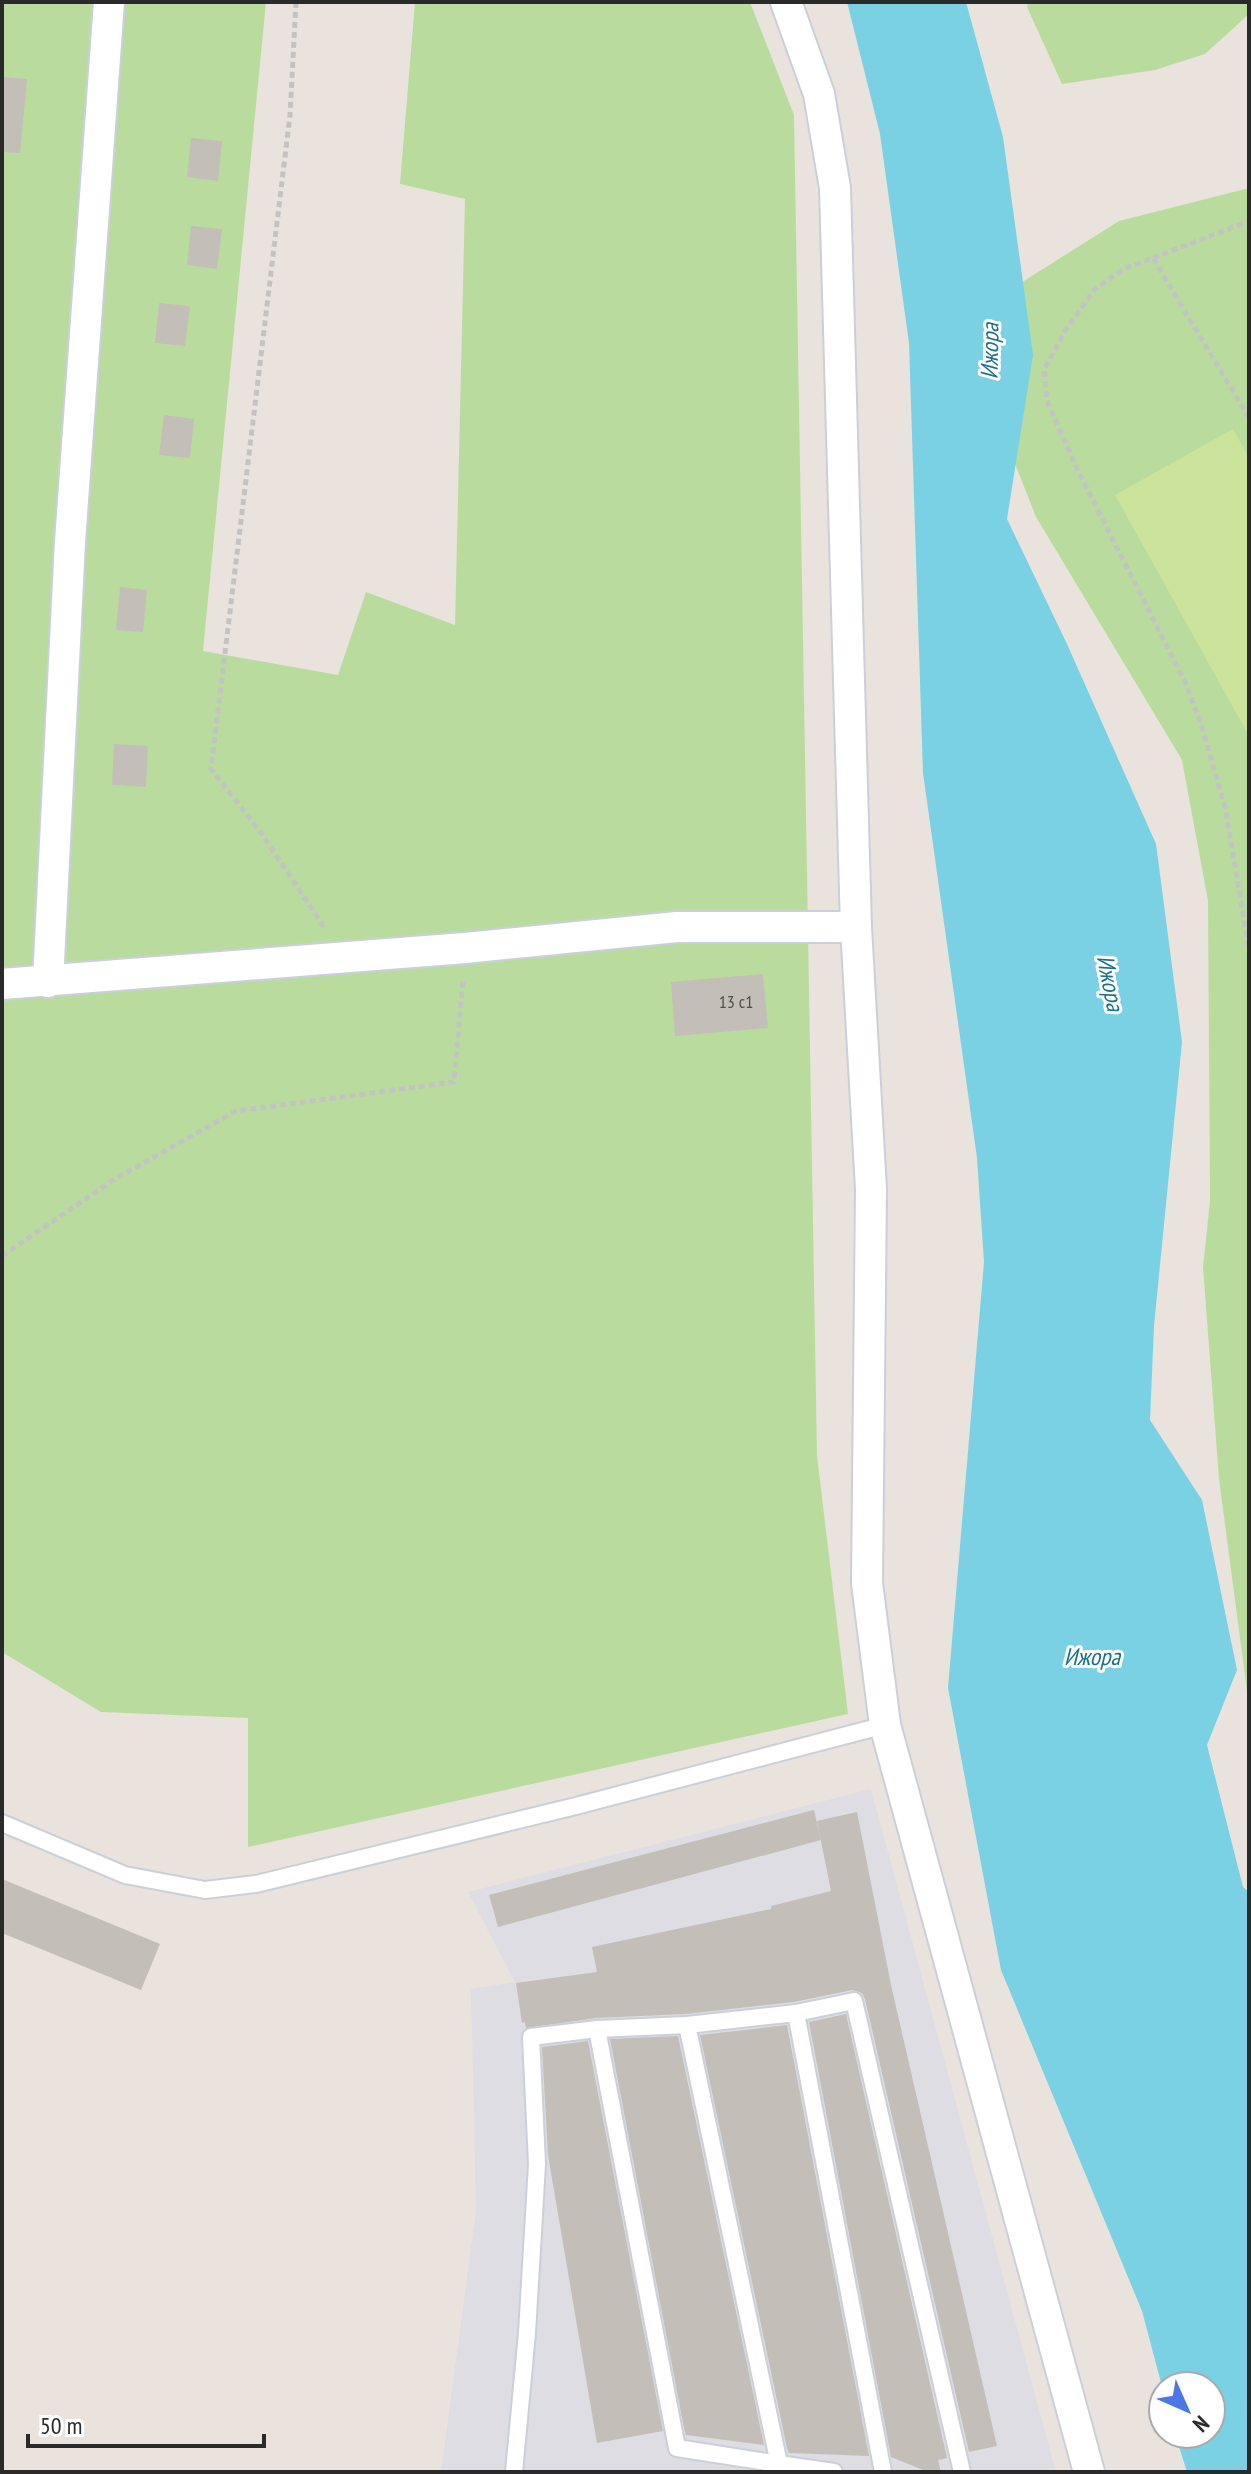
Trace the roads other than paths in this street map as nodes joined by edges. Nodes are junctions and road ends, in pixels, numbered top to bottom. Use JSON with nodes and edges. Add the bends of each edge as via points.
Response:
{"nodes":[{"id":1,"x":109,"y":2,"type":"edge"},
{"id":2,"x":786,"y":2,"type":"edge"},
{"id":3,"x":856,"y":927,"type":"junction"},
{"id":4,"x":48,"y":982,"type":"junction"},
{"id":5,"x":2,"y":984,"type":"edge"},
{"id":6,"x":885,"y":1725,"type":"junction"},
{"id":7,"x":2,"y":1823,"type":"edge"},
{"id":8,"x":796,"y":2013,"type":"junction"},
{"id":9,"x":687,"y":2025,"type":"junction"},
{"id":10,"x":597,"y":2029,"type":"junction"},
{"id":11,"x":779,"y":2464,"type":"junction"},
{"id":12,"x":514,"y":2472,"type":"edge"},
{"id":13,"x":834,"y":2472,"type":"edge"},
{"id":14,"x":883,"y":2472,"type":"edge"},
{"id":15,"x":962,"y":2472,"type":"edge"},
{"id":16,"x":1089,"y":2472,"type":"edge"}],
"edges":[{"from":1,"to":4,"type":"street","via":[[70,542]]},
{"from":2,"to":3,"type":"street","via":[[819,94],[835,188]]},
{"from":3,"to":4,"type":"street","via":[[677,927]]},
{"from":3,"to":6,"type":"street","via":[[871,1189],[867,1583]]},
{"from":4,"to":5,"type":"street"},
{"from":6,"to":7,"type":"lane","via":[[256,1884],[205,1890],[125,1875]]},
{"from":6,"to":16,"type":"street"},
{"from":8,"to":9,"type":"lane"},
{"from":8,"to":14,"type":"lane"},
{"from":8,"to":15,"type":"lane","via":[[854,2001]]},
{"from":9,"to":10,"type":"lane"},
{"from":9,"to":11,"type":"lane"},
{"from":10,"to":11,"type":"lane","via":[[677,2448]]},
{"from":10,"to":12,"type":"lane","via":[[531,2037],[537,2164]]},
{"from":11,"to":13,"type":"lane"}]}
